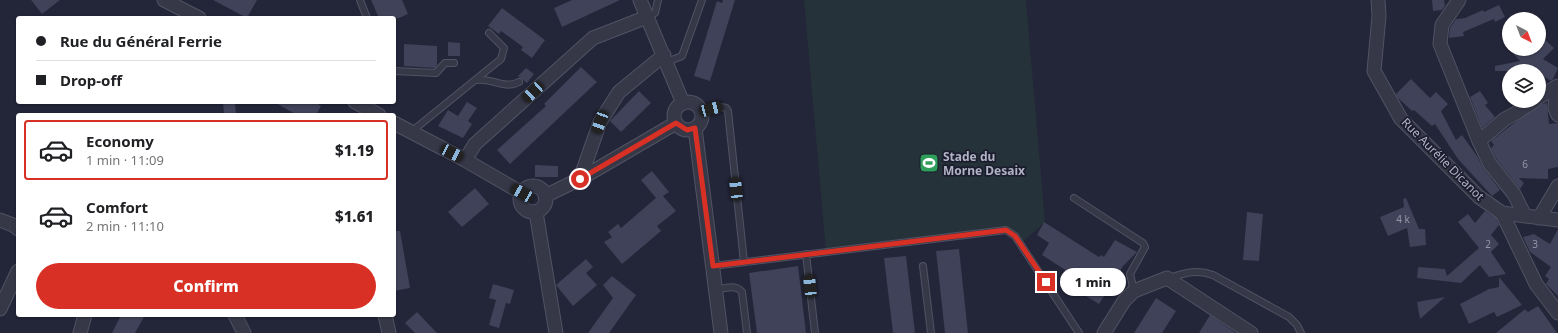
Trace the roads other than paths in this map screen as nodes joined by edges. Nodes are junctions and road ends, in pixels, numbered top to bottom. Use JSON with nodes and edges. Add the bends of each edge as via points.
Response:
{"nodes":[{"id":1,"x":164,"y":0,"type":"edge"},
{"id":2,"x":360,"y":0,"type":"edge"},
{"id":3,"x":640,"y":0,"type":"edge"},
{"id":4,"x":658,"y":0,"type":"edge"},
{"id":5,"x":702,"y":0,"type":"edge"},
{"id":6,"x":1378,"y":0,"type":"edge"},
{"id":7,"x":1459,"y":0,"type":"edge"},
{"id":8,"x":196,"y":16,"type":"edge"},
{"id":9,"x":367,"y":16,"type":"edge"},
{"id":10,"x":647,"y":17,"type":"junction"},
{"id":11,"x":489,"y":33,"type":"dead end"},
{"id":12,"x":665,"y":58,"type":"junction"},
{"id":13,"x":454,"y":63,"type":"dead end"},
{"id":14,"x":396,"y":71,"type":"edge"},
{"id":15,"x":475,"y":80,"type":"junction"},
{"id":16,"x":519,"y":82,"type":"dead end"},
{"id":17,"x":1557,"y":86,"type":"edge"},
{"id":18,"x":1546,"y":93,"type":"edge"},
{"id":19,"x":683,"y":103,"type":"junction"},
{"id":20,"x":361,"y":104,"type":"edge"},
{"id":21,"x":1524,"y":108,"type":"edge"},
{"id":22,"x":701,"y":112,"type":"junction"},
{"id":23,"x":376,"y":113,"type":"edge"},
{"id":24,"x":1558,"y":115,"type":"edge"},
{"id":25,"x":676,"y":123,"type":"junction"},
{"id":26,"x":396,"y":124,"type":"edge"},
{"id":27,"x":695,"y":128,"type":"junction"},
{"id":28,"x":411,"y":132,"type":"junction"},
{"id":29,"x":1479,"y":141,"type":"junction"},
{"id":30,"x":465,"y":160,"type":"junction"},
{"id":31,"x":580,"y":179,"type":"junction"},
{"id":32,"x":1558,"y":186,"type":"edge"},
{"id":33,"x":522,"y":193,"type":"junction"},
{"id":34,"x":545,"y":196,"type":"junction"},
{"id":35,"x":1074,"y":198,"type":"dead end"},
{"id":36,"x":536,"y":212,"type":"junction"},
{"id":37,"x":1502,"y":213,"type":"junction"},
{"id":38,"x":1525,"y":216,"type":"junction"},
{"id":39,"x":1539,"y":218,"type":"junction"},
{"id":40,"x":0,"y":220,"type":"edge"},
{"id":41,"x":1558,"y":220,"type":"edge"},
{"id":42,"x":16,"y":228,"type":"edge"},
{"id":43,"x":806,"y":254,"type":"junction"},
{"id":44,"x":744,"y":262,"type":"junction"},
{"id":45,"x":713,"y":266,"type":"junction"},
{"id":46,"x":923,"y":266,"type":"dead end"},
{"id":47,"x":16,"y":276,"type":"edge"},
{"id":48,"x":1167,"y":278,"type":"junction"},
{"id":49,"x":716,"y":290,"type":"junction"},
{"id":50,"x":1134,"y":291,"type":"junction"},
{"id":51,"x":0,"y":309,"type":"edge"},
{"id":52,"x":1558,"y":313,"type":"edge"},
{"id":53,"x":84,"y":317,"type":"edge"},
{"id":54,"x":236,"y":317,"type":"edge"},
{"id":55,"x":80,"y":333,"type":"edge"},
{"id":56,"x":244,"y":333,"type":"edge"},
{"id":57,"x":556,"y":333,"type":"edge"},
{"id":58,"x":721,"y":333,"type":"edge"},
{"id":59,"x":747,"y":333,"type":"edge"},
{"id":60,"x":815,"y":333,"type":"edge"},
{"id":61,"x":931,"y":333,"type":"edge"},
{"id":62,"x":1079,"y":333,"type":"edge"},
{"id":63,"x":1104,"y":333,"type":"edge"},
{"id":64,"x":1251,"y":333,"type":"edge"},
{"id":65,"x":1301,"y":333,"type":"edge"}],
"edges":[{"from":1,"to":8,"type":"street","via":[[181,6]]},
{"from":2,"to":9,"type":"lane"},
{"from":3,"to":10,"type":"street"},
{"from":4,"to":10,"type":"lane","via":[[655,13]]},
{"from":5,"to":12,"type":"lane","via":[[682,56]]},
{"from":6,"to":37,"type":"street","name":"Rue Aurélie Dicanot","via":[[1374,71],[1402,119],[1479,197]]},
{"from":7,"to":29,"type":"street","via":[[1442,24],[1440,44]]},
{"from":10,"to":12,"type":"street"},
{"from":10,"to":30,"type":"street","via":[[593,38],[475,144]]},
{"from":11,"to":15,"type":"lane","via":[[504,48],[504,53],[501,60]]},
{"from":12,"to":19,"type":"street"},
{"from":12,"to":31,"type":"street","via":[[619,92],[600,122]]},
{"from":13,"to":14,"type":"lane","via":[[445,63],[436,73]]},
{"from":15,"to":16,"type":"lane","via":[[484,79],[506,86]]},
{"from":15,"to":28,"type":"lane"},
{"from":17,"to":18,"type":"street"},
{"from":17,"to":24,"type":"street"},
{"from":19,"to":22,"type":"street","via":[[696,104]]},
{"from":19,"to":25,"type":"street","via":[[676,109]]},
{"from":20,"to":23,"type":"street"},
{"from":21,"to":29,"type":"street","via":[[1505,119]]},
{"from":22,"to":27,"type":"street","via":[[701,121]]},
{"from":22,"to":44,"type":"lane","via":[[721,107],[728,111]]},
{"from":25,"to":27,"type":"street","via":[[687,130]]},
{"from":25,"to":31,"type":"street"},
{"from":26,"to":28,"type":"street"},
{"from":27,"to":45,"type":"street"},
{"from":28,"to":30,"type":"street"},
{"from":29,"to":38,"type":"street","via":[[1490,164],[1514,194]]},
{"from":30,"to":33,"type":"street"},
{"from":31,"to":34,"type":"street"},
{"from":32,"to":39,"type":"street"},
{"from":33,"to":34,"type":"street","via":[[528,187],[537,187]]},
{"from":33,"to":36,"type":"street","via":[[521,205],[527,211]]},
{"from":34,"to":36,"type":"street","via":[[543,208]]},
{"from":35,"to":50,"type":"lane","via":[[1145,247],[1130,274]]},
{"from":36,"to":57,"type":"street"},
{"from":37,"to":38,"type":"street","name":"Rue Aurélie Dicanot"},
{"from":37,"to":52,"type":"street","via":[[1536,284]]},
{"from":38,"to":39,"type":"street","name":"Rue Aurélie Dicanot"},
{"from":39,"to":41,"type":"street","name":"Rue Aurélie Dicanot"},
{"from":40,"to":42,"type":"street"},
{"from":43,"to":44,"type":"lane"},
{"from":43,"to":60,"type":"lane"},
{"from":43,"to":62,"type":"lane","via":[[1006,230],[1015,236]]},
{"from":44,"to":45,"type":"lane"},
{"from":45,"to":49,"type":"street"},
{"from":46,"to":61,"type":"lane"},
{"from":47,"to":51,"type":"street"},
{"from":48,"to":50,"type":"street"},
{"from":48,"to":64,"type":"street"},
{"from":48,"to":65,"type":"lane","via":[[1202,271],[1213,275],[1289,317]]},
{"from":49,"to":58,"type":"street"},
{"from":49,"to":59,"type":"lane","via":[[734,287],[742,292]]},
{"from":50,"to":63,"type":"street","via":[[1124,301]]},
{"from":53,"to":55,"type":"street"},
{"from":54,"to":56,"type":"street"}]}
